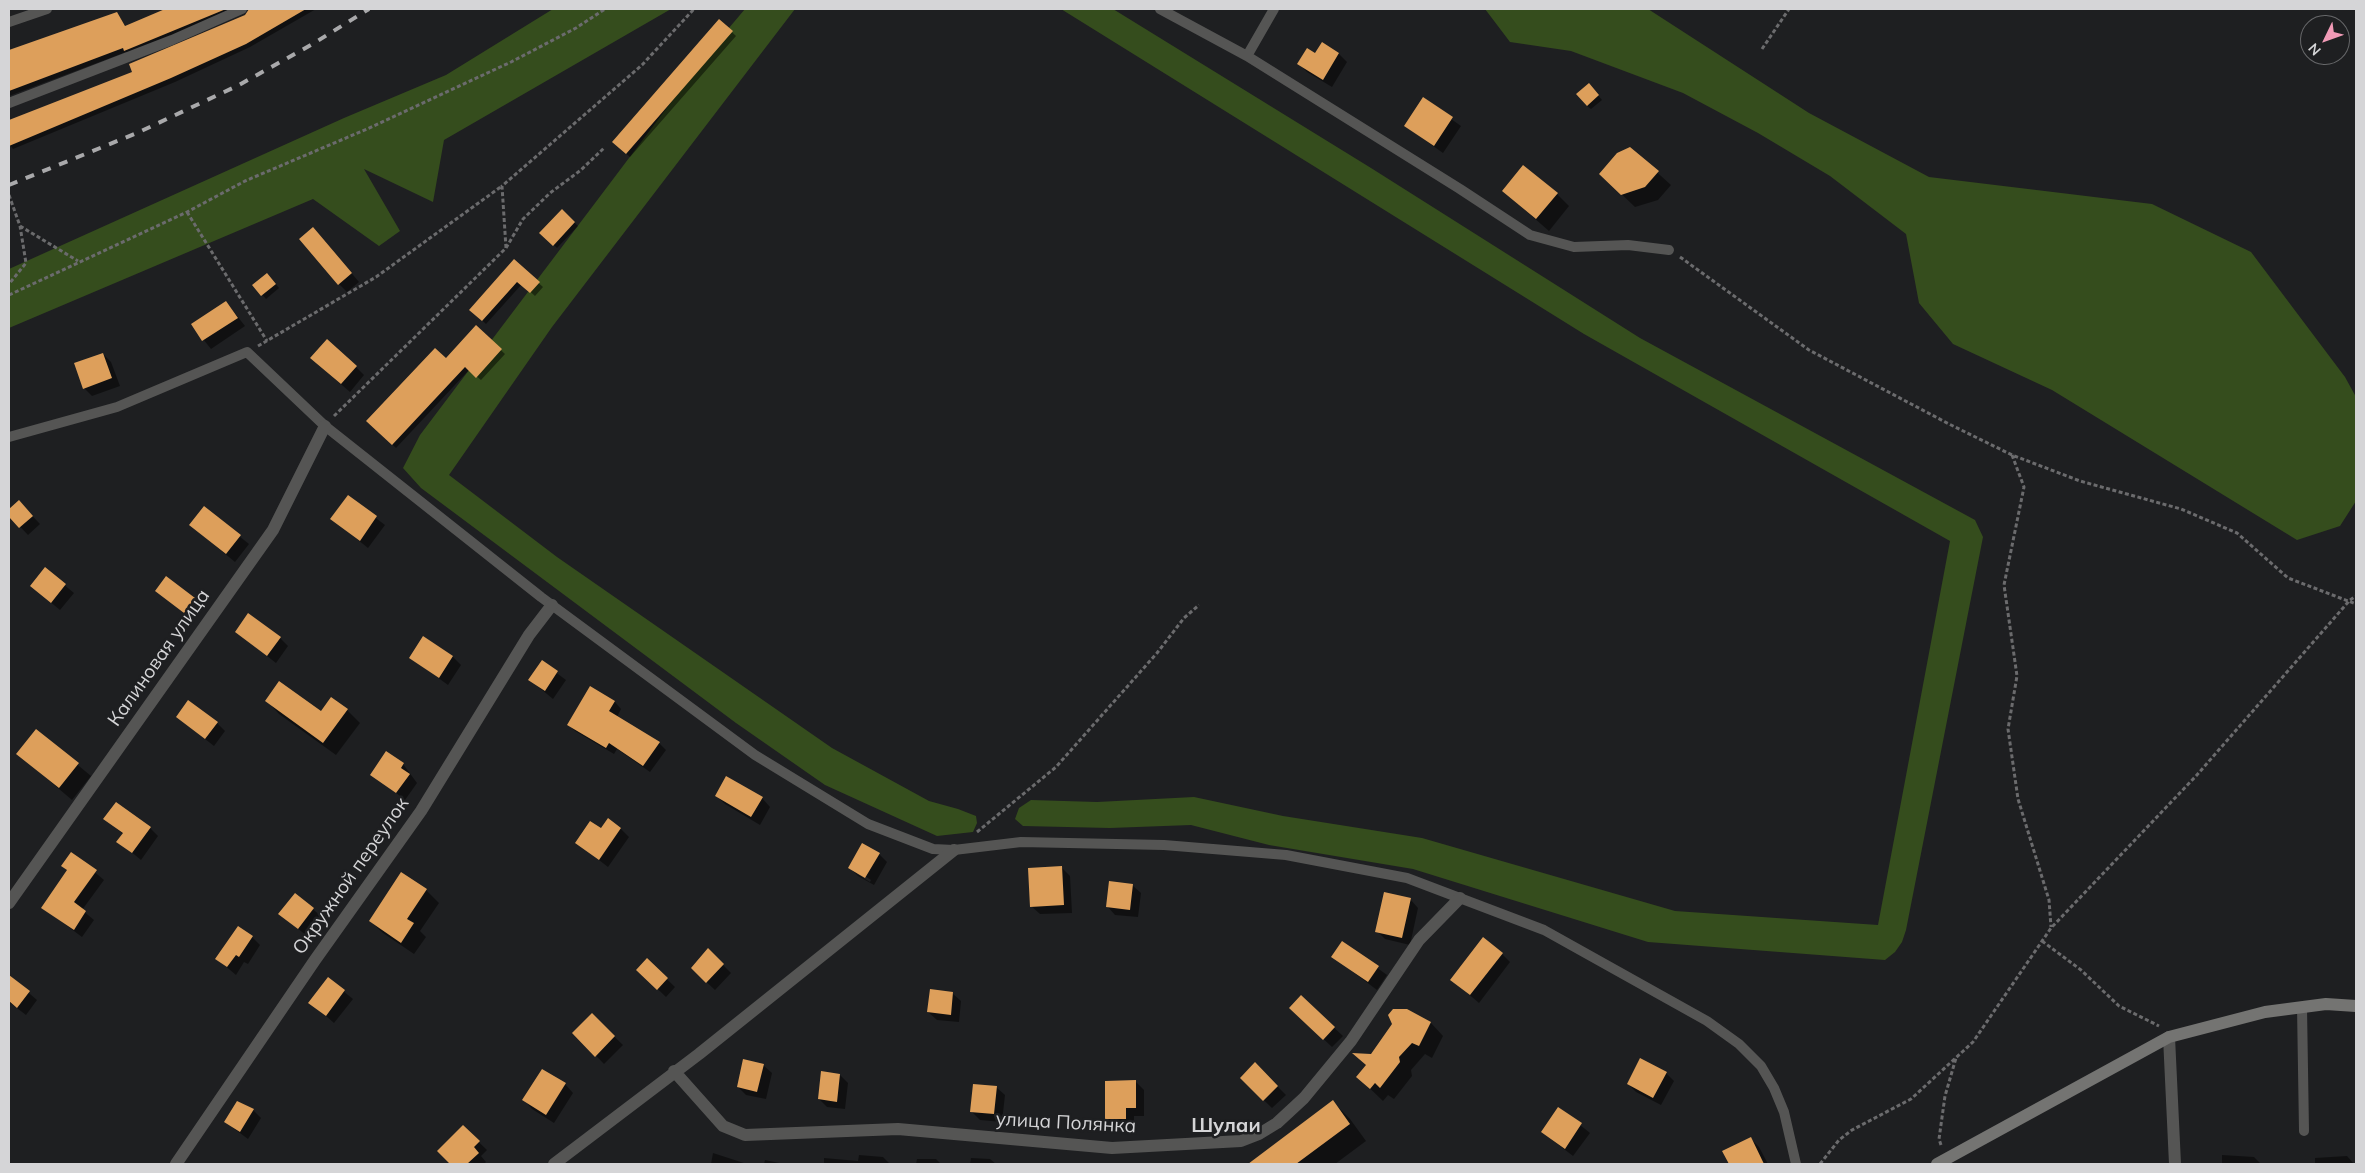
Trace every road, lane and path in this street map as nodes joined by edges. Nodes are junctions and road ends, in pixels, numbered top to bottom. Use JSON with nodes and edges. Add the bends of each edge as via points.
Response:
{"nodes":[{"id":1,"x":47,"y":9,"type":"edge"},
{"id":2,"x":242,"y":9,"type":"edge"},
{"id":3,"x":605,"y":9,"type":"edge"},
{"id":4,"x":694,"y":9,"type":"edge"},
{"id":5,"x":1160,"y":9,"type":"edge"},
{"id":6,"x":1274,"y":9,"type":"edge"},
{"id":7,"x":1789,"y":9,"type":"edge"},
{"id":8,"x":9,"y":22,"type":"edge"},
{"id":9,"x":1762,"y":49,"type":"dead end"},
{"id":10,"x":1246,"y":56,"type":"junction"},
{"id":11,"x":9,"y":103,"type":"edge"},
{"id":12,"x":604,"y":148,"type":"dead end"},
{"id":13,"x":502,"y":186,"type":"junction"},
{"id":14,"x":9,"y":195,"type":"edge"},
{"id":15,"x":187,"y":212,"type":"junction"},
{"id":16,"x":20,"y":226,"type":"junction"},
{"id":17,"x":506,"y":248,"type":"junction"},
{"id":18,"x":1669,"y":250,"type":"joint"},
{"id":19,"x":78,"y":261,"type":"junction"},
{"id":20,"x":9,"y":284,"type":"edge"},
{"id":21,"x":9,"y":295,"type":"edge"},
{"id":22,"x":267,"y":341,"type":"junction"},
{"id":23,"x":247,"y":352,"type":"junction"},
{"id":24,"x":325,"y":426,"type":"junction"},
{"id":25,"x":9,"y":437,"type":"edge"},
{"id":26,"x":2012,"y":455,"type":"junction"},
{"id":27,"x":2356,"y":596,"type":"edge"},
{"id":28,"x":2350,"y":600,"type":"junction"},
{"id":29,"x":2356,"y":604,"type":"edge"},
{"id":30,"x":552,"y":605,"type":"junction"},
{"id":31,"x":1199,"y":606,"type":"dead end"},
{"id":32,"x":976,"y":833,"type":"dead end"},
{"id":33,"x":954,"y":850,"type":"junction"},
{"id":34,"x":1460,"y":898,"type":"junction"},
{"id":35,"x":9,"y":903,"type":"edge"},
{"id":36,"x":2050,"y":928,"type":"junction"},
{"id":37,"x":2042,"y":940,"type":"junction"},
{"id":38,"x":2356,"y":1006,"type":"edge"},
{"id":39,"x":2302,"y":1007,"type":"junction"},
{"id":40,"x":2174,"y":1036,"type":"junction"},
{"id":41,"x":1956,"y":1058,"type":"junction"},
{"id":42,"x":674,"y":1071,"type":"junction"},
{"id":43,"x":2304,"y":1132,"type":"dead end"},
{"id":44,"x":1950,"y":1160,"type":"edge"},
{"id":45,"x":176,"y":1164,"type":"edge"},
{"id":46,"x":554,"y":1164,"type":"edge"},
{"id":47,"x":1796,"y":1164,"type":"edge"},
{"id":48,"x":1820,"y":1164,"type":"edge"},
{"id":49,"x":2175,"y":1164,"type":"edge"}],
"edges":[{"from":1,"to":8,"type":"lane"},
{"from":2,"to":11,"type":"lane","via":[[172,40]]},
{"from":3,"to":15,"type":"path","via":[[512,62],[367,130],[245,181]]},
{"from":4,"to":13,"type":"path","via":[[642,65]]},
{"from":5,"to":10,"type":"lane"},
{"from":6,"to":10,"type":"lane"},
{"from":7,"to":9,"type":"path"},
{"from":10,"to":18,"type":"lane","via":[[1530,235],[1574,247],[1628,245]]},
{"from":12,"to":17,"type":"path","via":[[523,219]]},
{"from":13,"to":17,"type":"path"},
{"from":13,"to":22,"type":"path","via":[[376,277]]},
{"from":14,"to":16,"type":"path"},
{"from":15,"to":19,"type":"path"},
{"from":15,"to":22,"type":"path"},
{"from":16,"to":19,"type":"path"},
{"from":16,"to":20,"type":"path","via":[[26,262]]},
{"from":17,"to":24,"type":"path"},
{"from":18,"to":26,"type":"path","via":[[1809,350]]},
{"from":19,"to":21,"type":"path"},
{"from":22,"to":23,"type":"path"},
{"from":23,"to":24,"type":"lane"},
{"from":23,"to":25,"type":"lane","via":[[117,407]]},
{"from":24,"to":30,"type":"lane"},
{"from":24,"to":35,"type":"street","name":"Калиновая улица","via":[[273,530]]},
{"from":26,"to":28,"type":"path","via":[[2080,480],[2181,509],[2237,533],[2288,578],[2328,595]]},
{"from":26,"to":36,"type":"path","via":[[2024,487],[2004,585],[2017,676],[2008,729],[2018,799],[2049,900]]},
{"from":27,"to":28,"type":"path"},
{"from":28,"to":29,"type":"path"},
{"from":28,"to":36,"type":"path","via":[[2196,776]]},
{"from":30,"to":33,"type":"lane","via":[[755,755],[868,824],[933,849]]},
{"from":30,"to":45,"type":"street","name":"Окружной переулок","via":[[529,634],[421,811],[314,960]]},
{"from":31,"to":32,"type":"path","via":[[1184,618],[1157,654],[1056,767]]},
{"from":33,"to":34,"type":"lane","via":[[1020,842],[1064,842],[1164,845],[1286,856],[1407,878]]},
{"from":33,"to":42,"type":"street"},
{"from":34,"to":42,"type":"street","name":"улица Полянка","via":[[1419,940],[1351,1041],[1304,1098],[1278,1123],[1241,1141],[1112,1148],[898,1129],[745,1135],[723,1126]]},
{"from":34,"to":47,"type":"lane","via":[[1544,930],[1707,1021],[1739,1044],[1761,1066],[1774,1088],[1784,1112]]},
{"from":36,"to":37,"type":"path"},
{"from":37,"to":40,"type":"path","via":[[2119,1006]]},
{"from":37,"to":41,"type":"path","via":[[1972,1042]]},
{"from":38,"to":39,"type":"street","via":[[2326,1004]]},
{"from":39,"to":40,"type":"street","via":[[2265,1012]]},
{"from":39,"to":43,"type":"lane"},
{"from":40,"to":44,"type":"street"},
{"from":40,"to":49,"type":"street"},
{"from":41,"to":44,"type":"path","via":[[1945,1096],[1939,1139]]},
{"from":41,"to":48,"type":"path","via":[[1912,1099],[1839,1140]]},
{"from":42,"to":46,"type":"street"}]}
